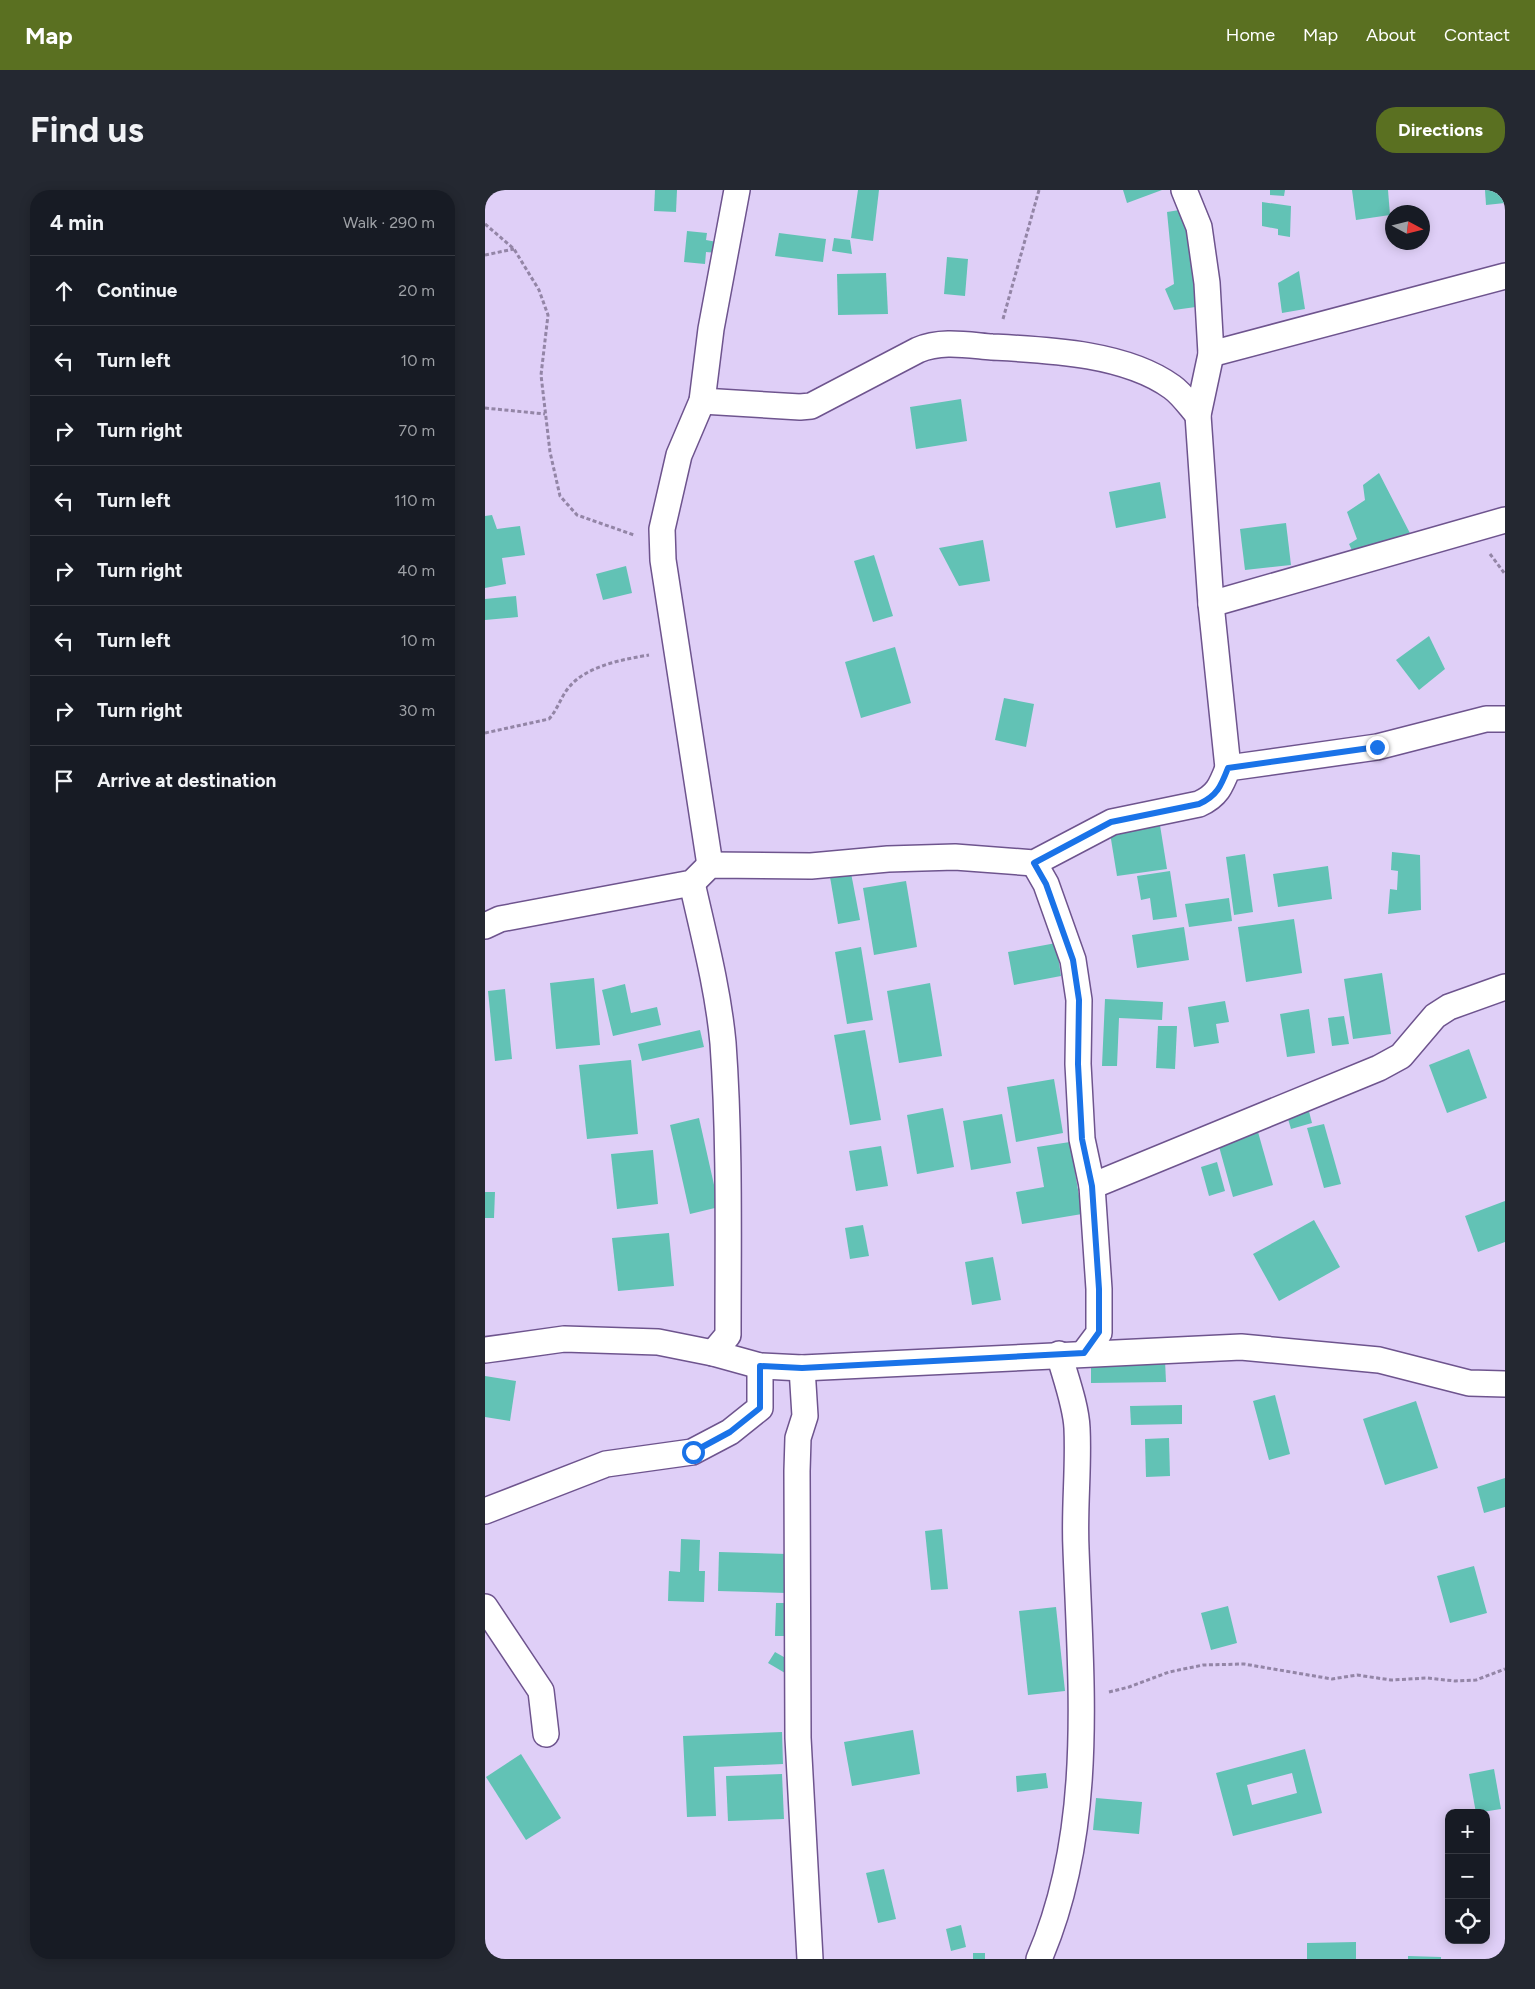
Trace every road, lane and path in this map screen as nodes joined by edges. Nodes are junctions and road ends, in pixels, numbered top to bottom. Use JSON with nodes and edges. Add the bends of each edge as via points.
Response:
{"nodes":[{"id":1,"x":737,"y":190,"type":"edge"},
{"id":2,"x":1039,"y":190,"type":"edge"},
{"id":3,"x":1185,"y":190,"type":"edge"},
{"id":4,"x":485,"y":224,"type":"edge"},
{"id":5,"x":514,"y":249,"type":"junction"},
{"id":6,"x":485,"y":255,"type":"edge"},
{"id":7,"x":1505,"y":276,"type":"edge"},
{"id":8,"x":996,"y":347,"type":"junction"},
{"id":9,"x":1211,"y":354,"type":"junction"},
{"id":10,"x":702,"y":401,"type":"junction"},
{"id":11,"x":485,"y":408,"type":"edge"},
{"id":12,"x":545,"y":414,"type":"junction"},
{"id":13,"x":1198,"y":415,"type":"junction"},
{"id":14,"x":1505,"y":520,"type":"edge"},
{"id":15,"x":663,"y":542,"type":"junction"},
{"id":16,"x":1211,"y":604,"type":"junction"},
{"id":17,"x":677,"y":650,"type":"junction"},
{"id":18,"x":1505,"y":719,"type":"edge"},
{"id":19,"x":485,"y":733,"type":"edge"},
{"id":20,"x":1228,"y":768,"type":"junction"},
{"id":21,"x":1034,"y":863,"type":"junction"},
{"id":22,"x":710,"y":865,"type":"junction"},
{"id":23,"x":692,"y":883,"type":"junction"},
{"id":24,"x":485,"y":926,"type":"edge"},
{"id":25,"x":1505,"y":987,"type":"edge"},
{"id":26,"x":1092,"y":1186,"type":"junction"},
{"id":27,"x":485,"y":1350,"type":"edge"},
{"id":28,"x":713,"y":1353,"type":"junction"},
{"id":29,"x":1084,"y":1353,"type":"junction"},
{"id":30,"x":1059,"y":1354,"type":"junction"},
{"id":31,"x":760,"y":1366,"type":"junction"},
{"id":32,"x":802,"y":1368,"type":"junction"},
{"id":33,"x":1505,"y":1384,"type":"edge"},
{"id":34,"x":485,"y":1511,"type":"edge"},
{"id":35,"x":485,"y":1607,"type":"edge"},
{"id":36,"x":1505,"y":1669,"type":"edge"},
{"id":37,"x":1082,"y":1698,"type":"junction"},
{"id":38,"x":546,"y":1734,"type":"dead end"},
{"id":39,"x":810,"y":1959,"type":"edge"},
{"id":40,"x":1039,"y":1959,"type":"edge"}],
"edges":[{"from":1,"to":10,"type":"street","via":[[711,329]]},
{"from":2,"to":8,"type":"path"},
{"from":3,"to":9,"type":"street","via":[[1199,227],[1207,283]]},
{"from":4,"to":5,"type":"path"},
{"from":5,"to":6,"type":"path"},
{"from":5,"to":12,"type":"path","via":[[539,290],[548,315],[541,375]]},
{"from":7,"to":9,"type":"street"},
{"from":8,"to":10,"type":"street","via":[[929,345],[811,406]]},
{"from":8,"to":13,"type":"street","via":[[1092,357],[1123,364],[1172,387]]},
{"from":9,"to":13,"type":"street"},
{"from":10,"to":15,"type":"street","via":[[679,455],[662,529]]},
{"from":11,"to":12,"type":"path"},
{"from":12,"to":15,"type":"path","via":[[560,496],[577,515],[617,531]]},
{"from":13,"to":16,"type":"street"},
{"from":14,"to":16,"type":"street"},
{"from":15,"to":17,"type":"street"},
{"from":16,"to":20,"type":"street"},
{"from":17,"to":19,"type":"path","via":[[634,657],[591,671],[571,684],[549,719]]},
{"from":17,"to":22,"type":"street"},
{"from":18,"to":20,"type":"street","via":[[1486,719],[1377,747]]},
{"from":20,"to":21,"type":"street","via":[[1212,798],[1199,804],[1111,822]]},
{"from":21,"to":22,"type":"street","via":[[955,857],[811,866]]},
{"from":21,"to":26,"type":"street","via":[[1046,884],[1073,960],[1079,1000],[1082,1139]]},
{"from":22,"to":23,"type":"street"},
{"from":23,"to":24,"type":"street","via":[[500,919]]},
{"from":23,"to":28,"type":"street","via":[[715,985],[723,1042],[728,1335]]},
{"from":25,"to":26,"type":"street","via":[[1449,1007],[1435,1016],[1401,1056],[1379,1068]]},
{"from":26,"to":29,"type":"street","via":[[1099,1332]]},
{"from":27,"to":28,"type":"street","via":[[564,1339],[658,1342]]},
{"from":28,"to":31,"type":"street"},
{"from":29,"to":30,"type":"street"},
{"from":29,"to":33,"type":"street","via":[[1241,1347],[1379,1360],[1469,1383]]},
{"from":30,"to":32,"type":"street"},
{"from":30,"to":37,"type":"street","via":[[1077,1426],[1074,1514]]},
{"from":31,"to":32,"type":"street"},
{"from":31,"to":34,"type":"street","via":[[760,1408],[730,1432],[693,1452],[606,1464]]},
{"from":32,"to":39,"type":"street","via":[[805,1416],[798,1438],[797,1471],[798,1738]]},
{"from":35,"to":38,"type":"street","via":[[541,1691]]},
{"from":36,"to":37,"type":"path","via":[[1476,1680],[1455,1681],[1427,1678],[1391,1680],[1357,1675],[1332,1679],[1244,1664],[1203,1665]]},
{"from":37,"to":40,"type":"street","via":[[1077,1821],[1055,1924]]}]}
